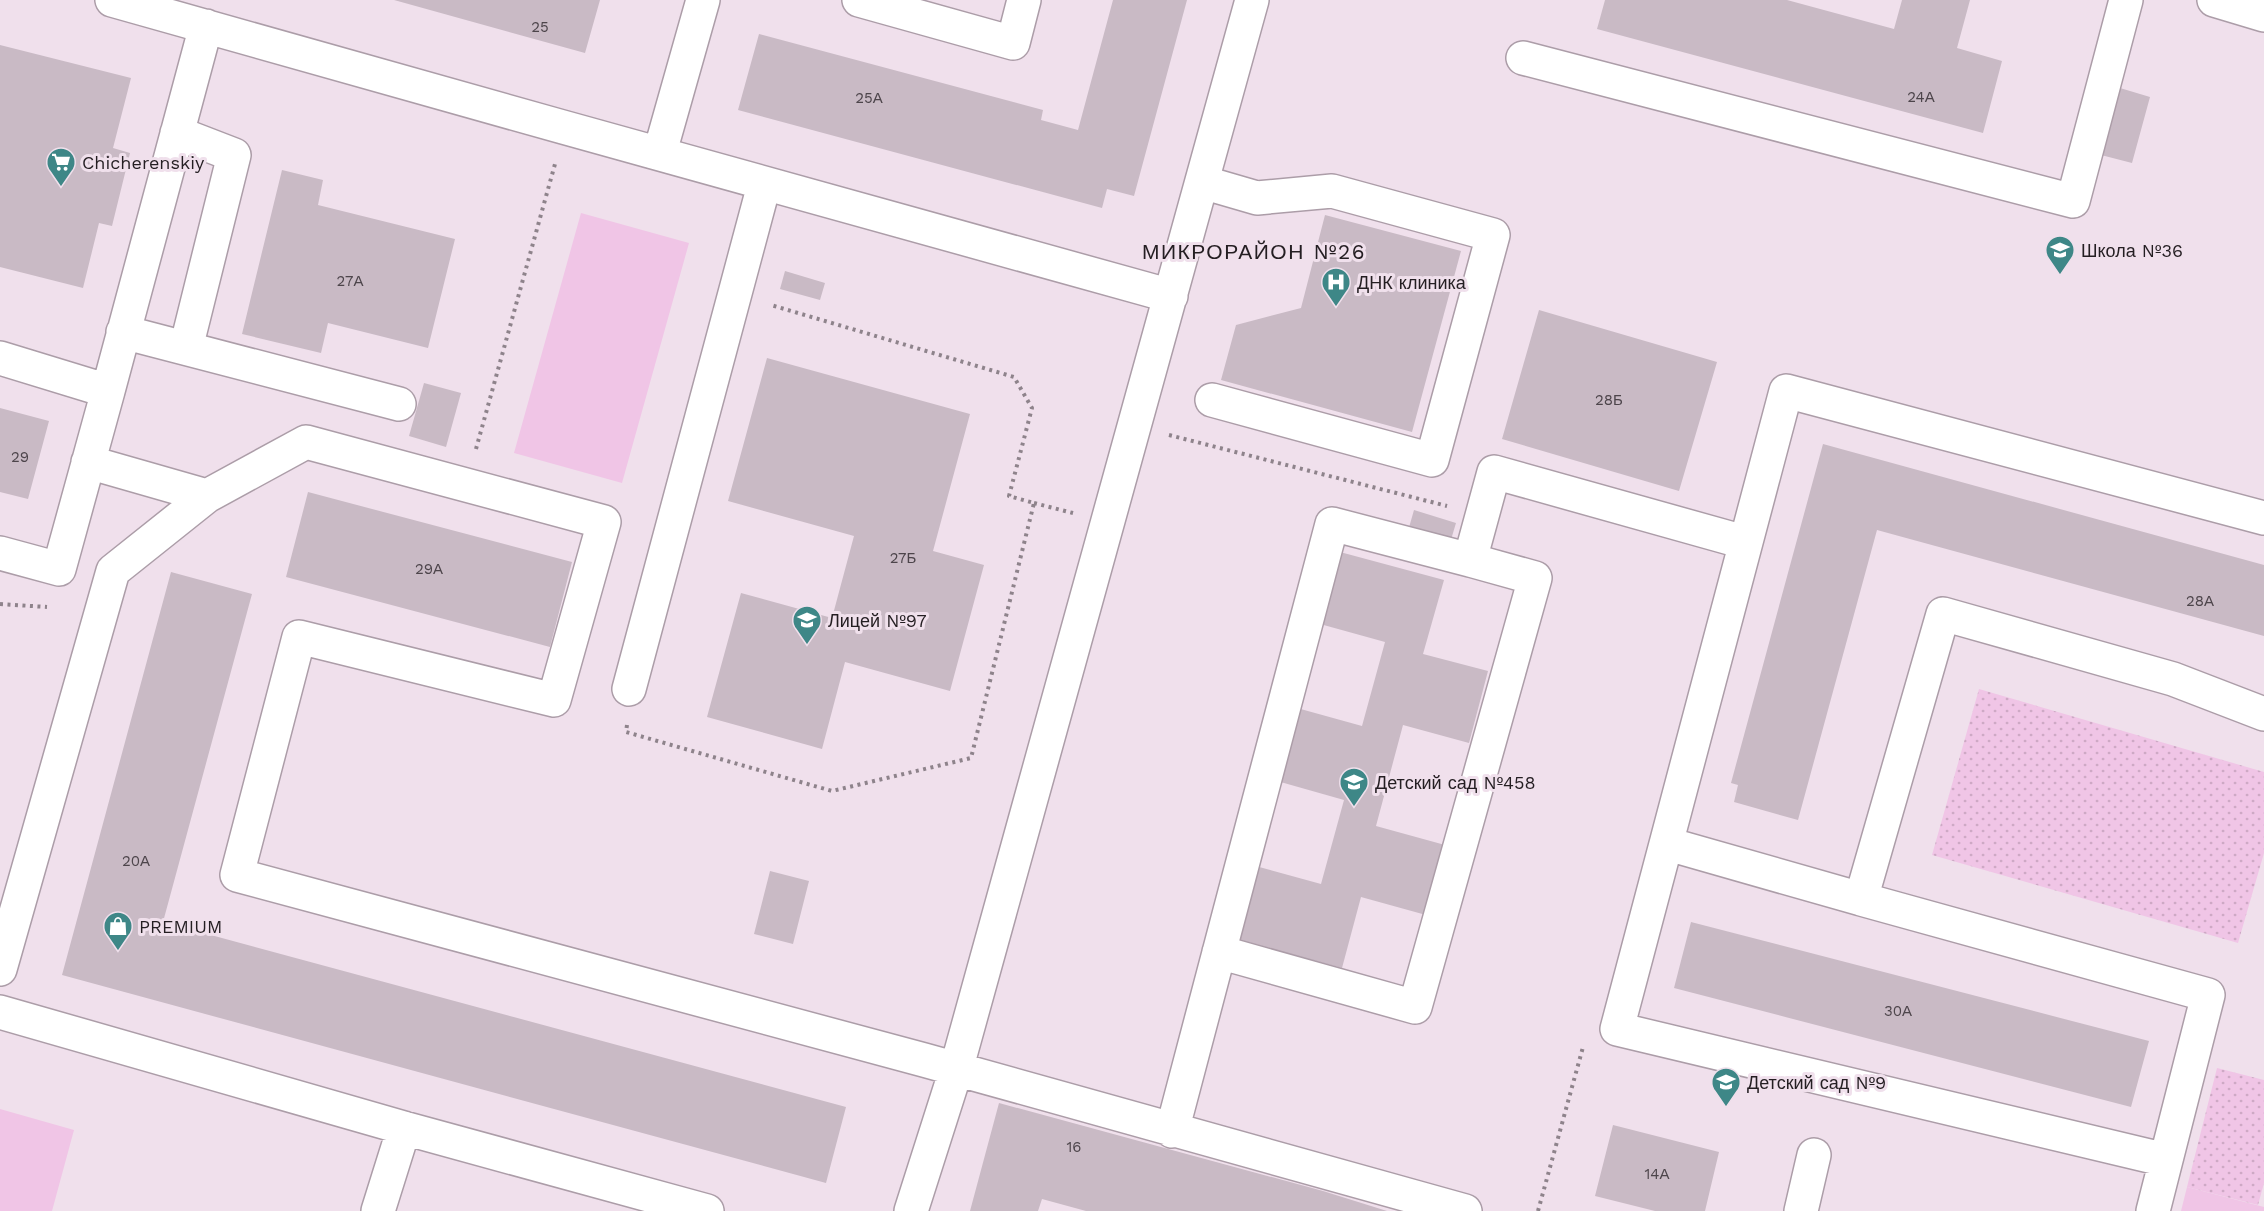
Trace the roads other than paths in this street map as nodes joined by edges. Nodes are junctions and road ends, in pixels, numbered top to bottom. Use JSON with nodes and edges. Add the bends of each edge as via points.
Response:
{"nodes":[{"id":1,"x":112,"y":0,"type":"edge"},
{"id":2,"x":703,"y":0,"type":"edge"},
{"id":3,"x":859,"y":0,"type":"edge"},
{"id":4,"x":1024,"y":0,"type":"edge"},
{"id":5,"x":1252,"y":0,"type":"edge"},
{"id":6,"x":2126,"y":0,"type":"edge"},
{"id":7,"x":2214,"y":0,"type":"edge"},
{"id":8,"x":2264,"y":15,"type":"edge"},
{"id":9,"x":206,"y":26,"type":"junction"},
{"id":10,"x":1523,"y":58,"type":"dead end"},
{"id":11,"x":177,"y":133,"type":"junction"},
{"id":12,"x":660,"y":152,"type":"junction"},
{"id":13,"x":1202,"y":182,"type":"junction"},
{"id":14,"x":764,"y":185,"type":"junction"},
{"id":15,"x":1171,"y":296,"type":"junction"},
{"id":16,"x":123,"y":332,"type":"junction"},
{"id":17,"x":186,"y":348,"type":"junction"},
{"id":18,"x":0,"y":358,"type":"edge"},
{"id":19,"x":108,"y":391,"type":"junction"},
{"id":20,"x":1212,"y":400,"type":"dead end"},
{"id":21,"x":399,"y":404,"type":"dead end"},
{"id":22,"x":88,"y":462,"type":"junction"},
{"id":23,"x":207,"y":496,"type":"junction"},
{"id":24,"x":2264,"y":518,"type":"edge"},
{"id":25,"x":1744,"y":542,"type":"junction"},
{"id":26,"x":0,"y":554,"type":"edge"},
{"id":27,"x":1470,"y":560,"type":"junction"},
{"id":28,"x":629,"y":689,"type":"road end"},
{"id":29,"x":2264,"y":714,"type":"edge"},
{"id":30,"x":1668,"y":844,"type":"junction"},
{"id":31,"x":1861,"y":899,"type":"junction"},
{"id":32,"x":1219,"y":952,"type":"junction"},
{"id":33,"x":0,"y":969,"type":"edge"},
{"id":34,"x":0,"y":1012,"type":"edge"},
{"id":35,"x":956,"y":1070,"type":"junction"},
{"id":36,"x":404,"y":1128,"type":"junction"},
{"id":37,"x":1172,"y":1131,"type":"junction"},
{"id":38,"x":1814,"y":1155,"type":"dead end"},
{"id":39,"x":2166,"y":1160,"type":"junction"},
{"id":40,"x":609,"y":1198,"type":"edge"},
{"id":41,"x":378,"y":1211,"type":"edge"},
{"id":42,"x":707,"y":1211,"type":"edge"},
{"id":43,"x":911,"y":1211,"type":"edge"},
{"id":44,"x":1465,"y":1211,"type":"edge"},
{"id":45,"x":1801,"y":1211,"type":"edge"},
{"id":46,"x":2153,"y":1211,"type":"edge"}],
"edges":[{"from":1,"to":9,"type":"lane"},
{"from":2,"to":12,"type":"lane"},
{"from":3,"to":4,"type":"lane","via":[[1013,43]]},
{"from":5,"to":13,"type":"lane"},
{"from":6,"to":10,"type":"lane","via":[[2073,201]]},
{"from":7,"to":8,"type":"lane"},
{"from":9,"to":11,"type":"lane"},
{"from":9,"to":12,"type":"lane"},
{"from":11,"to":16,"type":"lane"},
{"from":11,"to":17,"type":"lane","via":[[234,155]]},
{"from":12,"to":14,"type":"lane"},
{"from":13,"to":15,"type":"lane"},
{"from":13,"to":20,"type":"lane","via":[[1257,198],[1332,191],[1493,235],[1432,460]]},
{"from":14,"to":15,"type":"lane"},
{"from":14,"to":28,"type":"lane"},
{"from":15,"to":35,"type":"lane"},
{"from":16,"to":17,"type":"lane"},
{"from":16,"to":19,"type":"lane"},
{"from":17,"to":21,"type":"lane"},
{"from":18,"to":19,"type":"lane"},
{"from":19,"to":22,"type":"lane"},
{"from":22,"to":23,"type":"lane"},
{"from":22,"to":26,"type":"lane","via":[[59,569]]},
{"from":23,"to":33,"type":"lane","via":[[113,571]]},
{"from":23,"to":35,"type":"lane","via":[[306,442],[604,522],[554,700],[299,637],[237,875]]},
{"from":24,"to":25,"type":"lane","via":[[1786,391]]},
{"from":25,"to":27,"type":"lane","via":[[1494,472]]},
{"from":25,"to":30,"type":"lane"},
{"from":27,"to":32,"type":"lane","via":[[1332,524]]},
{"from":27,"to":32,"type":"lane","via":[[1534,578],[1415,1007]]},
{"from":29,"to":31,"type":"lane","via":[[2173,679],[1943,614]]},
{"from":30,"to":31,"type":"lane"},
{"from":30,"to":39,"type":"lane","via":[[1617,1029]]},
{"from":31,"to":39,"type":"lane","via":[[2208,995]]},
{"from":32,"to":37,"type":"lane"},
{"from":34,"to":36,"type":"lane"},
{"from":35,"to":37,"type":"lane"},
{"from":35,"to":43,"type":"lane"},
{"from":36,"to":40,"type":"lane"},
{"from":36,"to":41,"type":"lane"},
{"from":37,"to":44,"type":"lane"},
{"from":38,"to":45,"type":"lane"},
{"from":39,"to":46,"type":"lane"},
{"from":40,"to":42,"type":"lane"}]}
